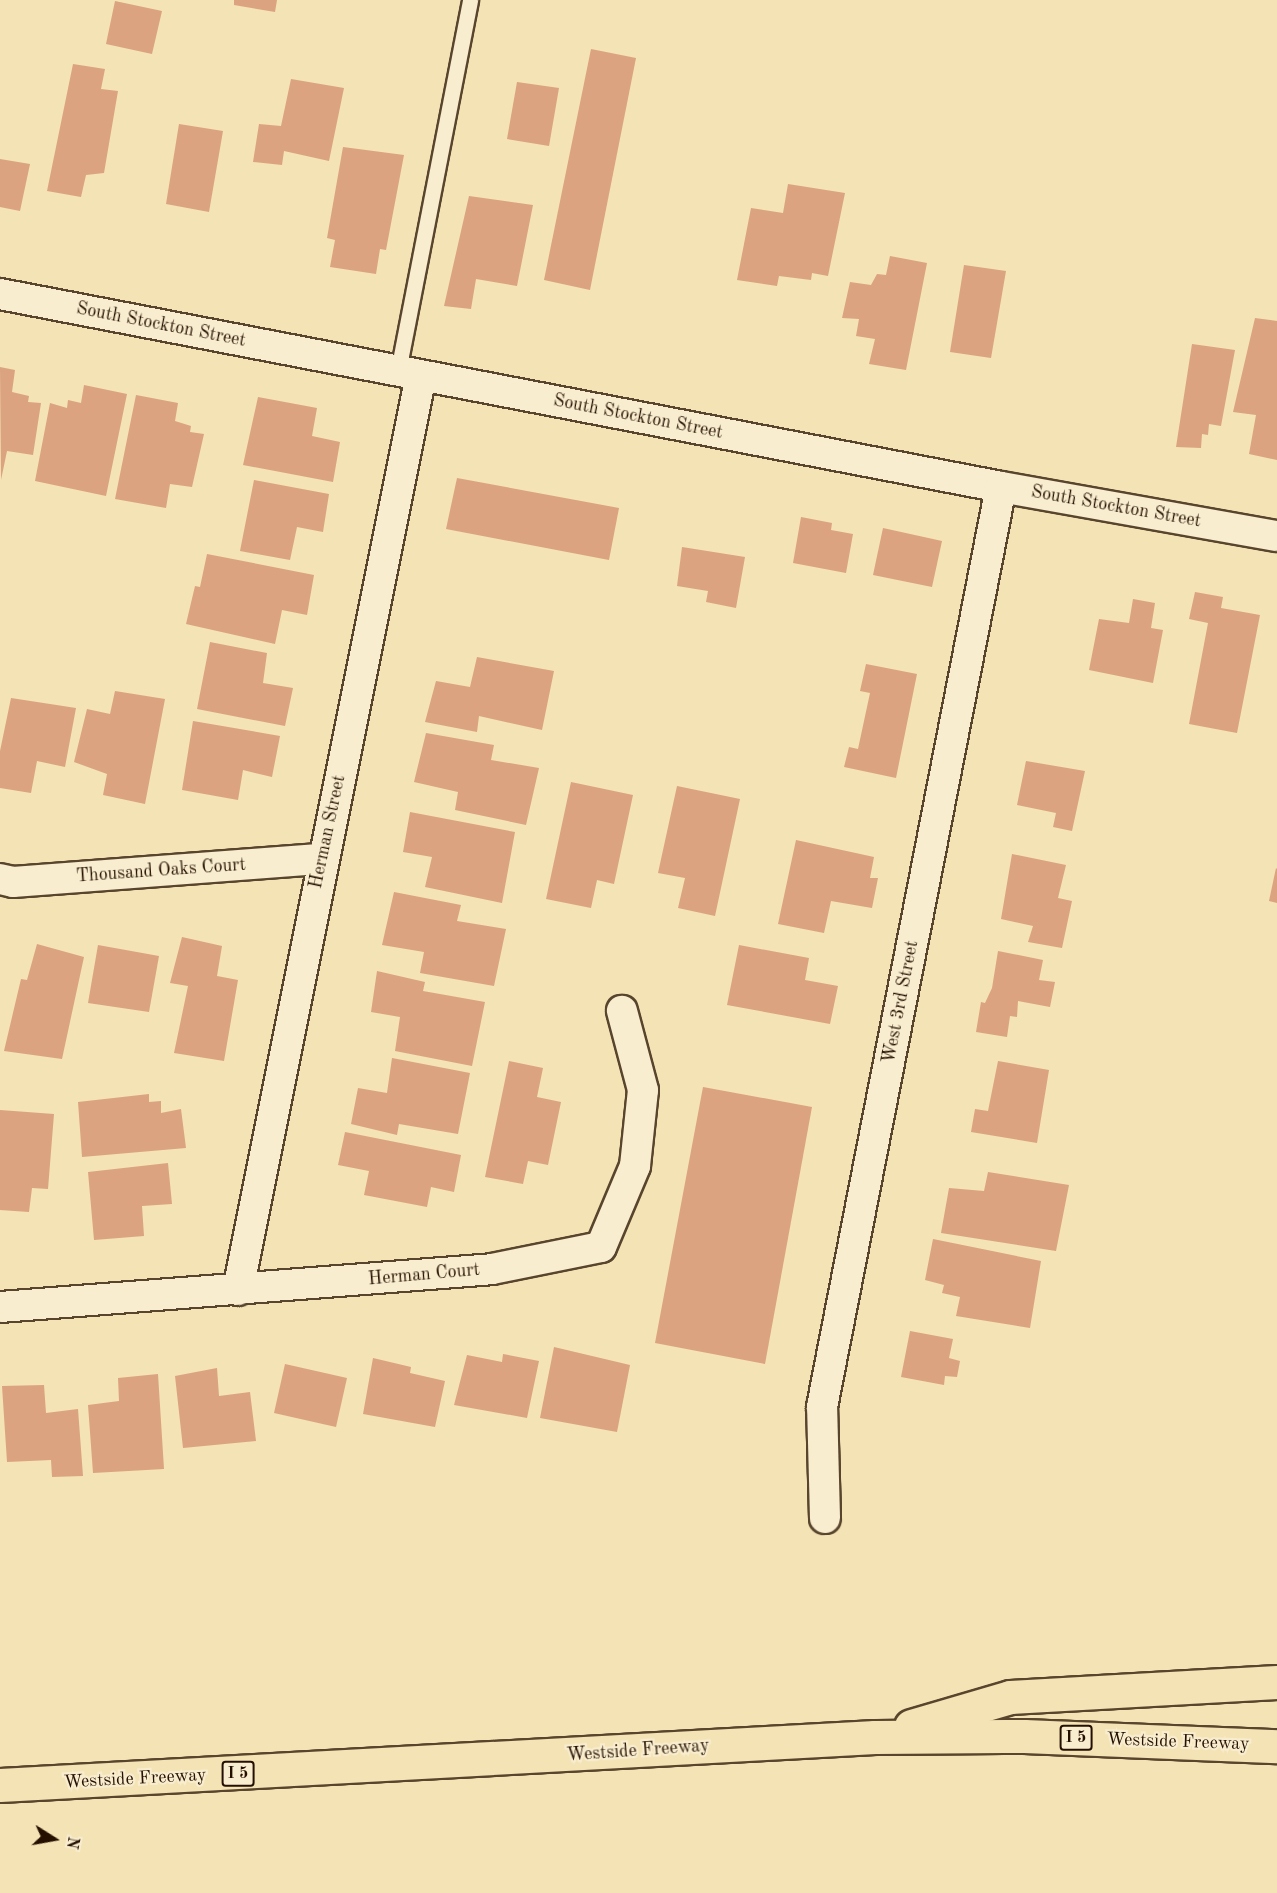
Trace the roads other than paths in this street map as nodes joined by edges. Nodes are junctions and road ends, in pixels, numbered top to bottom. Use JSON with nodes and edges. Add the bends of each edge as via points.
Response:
{"nodes":[{"id":1,"x":470,"y":0,"type":"edge"},
{"id":2,"x":0,"y":294,"type":"edge"},
{"id":3,"x":409,"y":373,"type":"junction"},
{"id":4,"x":1001,"y":487,"type":"junction"},
{"id":5,"x":1277,"y":536,"type":"edge"},
{"id":6,"x":322,"y":859,"type":"junction"},
{"id":7,"x":0,"y":879,"type":"edge"},
{"id":8,"x":622,"y":1011,"type":"dead end"},
{"id":9,"x":238,"y":1290,"type":"junction"},
{"id":10,"x":0,"y":1307,"type":"edge"},
{"id":11,"x":825,"y":1518,"type":"dead end"},
{"id":12,"x":1277,"y":1682,"type":"edge"},
{"id":13,"x":874,"y":1737,"type":"junction"},
{"id":14,"x":1277,"y":1746,"type":"edge"},
{"id":15,"x":0,"y":1785,"type":"edge"}],
"edges":[{"from":1,"to":3,"type":"lane"},
{"from":2,"to":3,"type":"street","name":"South Stockton Street"},
{"from":3,"to":4,"type":"street","name":"South Stockton Street"},
{"from":3,"to":6,"type":"street","name":"Herman Street"},
{"from":4,"to":5,"type":"street","name":"South Stockton Street"},
{"from":4,"to":11,"type":"street","name":"West 3rd Street","via":[[822,1407]]},
{"from":6,"to":7,"type":"street","name":"Thousand Oaks Court","via":[[13,882]]},
{"from":6,"to":9,"type":"street","name":"Herman Street"},
{"from":8,"to":9,"type":"street","name":"Herman Court","via":[[643,1090],[635,1166],[601,1247],[492,1269]]},
{"from":9,"to":10,"type":"street","name":"Herman Court"},
{"from":12,"to":13,"type":"highway","via":[[1010,1697]]},
{"from":13,"to":14,"type":"highway","name":"Westside Freeway","number":"I 5","via":[[1024,1736]]},
{"from":13,"to":15,"type":"highway","name":"Westside Freeway","number":"I 5"}]}
